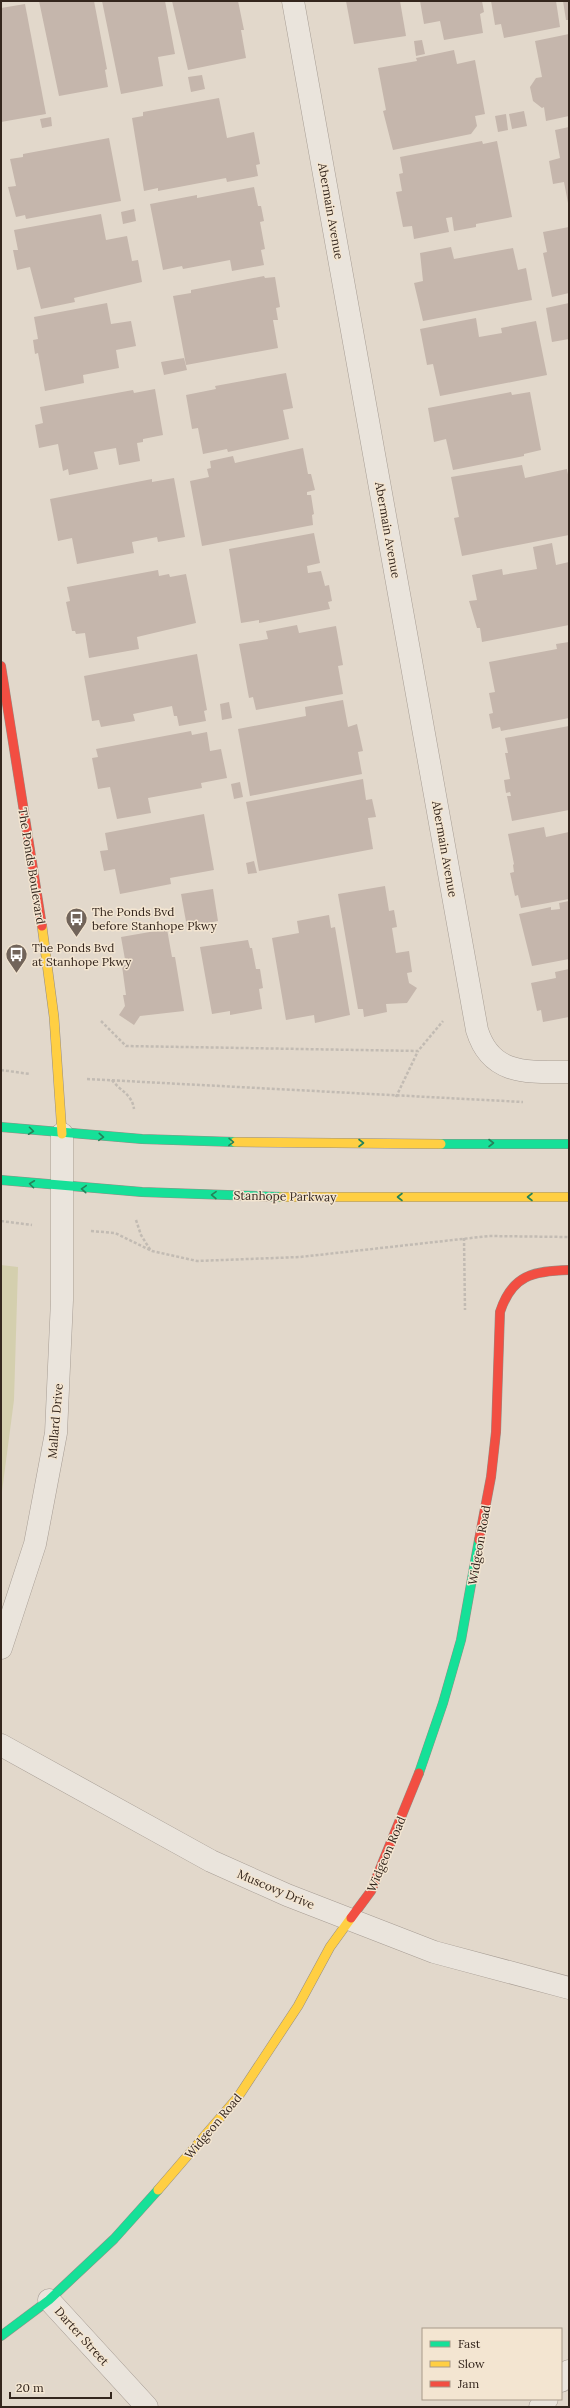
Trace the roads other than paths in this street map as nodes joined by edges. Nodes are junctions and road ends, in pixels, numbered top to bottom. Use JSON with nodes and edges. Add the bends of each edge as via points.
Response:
{"nodes":[{"id":1,"x":293,"y":1,"type":"edge"},
{"id":2,"x":1,"y":666,"type":"edge"},
{"id":3,"x":569,"y":1072,"type":"edge"},
{"id":4,"x":1,"y":1127,"type":"edge"},
{"id":5,"x":62,"y":1134,"type":"junction"},
{"id":6,"x":569,"y":1144,"type":"edge"},
{"id":7,"x":1,"y":1180,"type":"edge"},
{"id":8,"x":63,"y":1188,"type":"junction"},
{"id":9,"x":569,"y":1197,"type":"edge"},
{"id":10,"x":569,"y":1270,"type":"edge"},
{"id":11,"x":1,"y":1648,"type":"edge"},
{"id":12,"x":1,"y":1745,"type":"edge"},
{"id":13,"x":352,"y":1919,"type":"junction"},
{"id":14,"x":569,"y":1988,"type":"edge"},
{"id":15,"x":49,"y":2300,"type":"junction"},
{"id":16,"x":1,"y":2336,"type":"edge"},
{"id":17,"x":569,"y":2370,"type":"edge"},
{"id":18,"x":562,"y":2380,"type":"edge"},
{"id":19,"x":147,"y":2407,"type":"edge"}],
"edges":[{"from":1,"to":3,"type":"street","name":"Abermain Avenue","via":[[478,1030],[482,1044],[490,1057],[508,1067],[532,1071]]},
{"from":2,"to":5,"type":"street","name":"The Ponds Boulevard","via":[[42,930],[60,1076]]},
{"from":4,"to":5,"type":"street","one_way":true},
{"from":5,"to":6,"type":"street","one_way":true,"via":[[134,1140]]},
{"from":5,"to":8,"type":"street","name":"The Ponds Boulevard"},
{"from":8,"to":7,"type":"street","name":"Stanhope Parkway","one_way":true},
{"from":9,"to":8,"type":"street","name":"Stanhope Parkway","one_way":true,"via":[[154,1194]]},
{"from":8,"to":11,"type":"street","name":"Mallard Drive","via":[[62,1300],[56,1433],[35,1544]]},
{"from":10,"to":13,"type":"street","name":"Widgeon Road","via":[[544,1271],[528,1275],[514,1283],[504,1296],[500,1312],[496,1432],[491,1476],[461,1640],[443,1703],[411,1795],[371,1891]]},
{"from":12,"to":13,"type":"street","name":"Muscovy Drive","via":[[211,1861],[287,1895]]},
{"from":13,"to":14,"type":"street","name":"Muscovy Drive","via":[[434,1952]]},
{"from":13,"to":15,"type":"street","name":"Widgeon Road","via":[[330,1946],[298,2006],[238,2097],[178,2169],[114,2239]]},
{"from":15,"to":16,"type":"street","name":"Widgeon Road"},
{"from":15,"to":19,"type":"street","name":"Darter Street"},
{"from":17,"to":18,"type":"street"}]}
